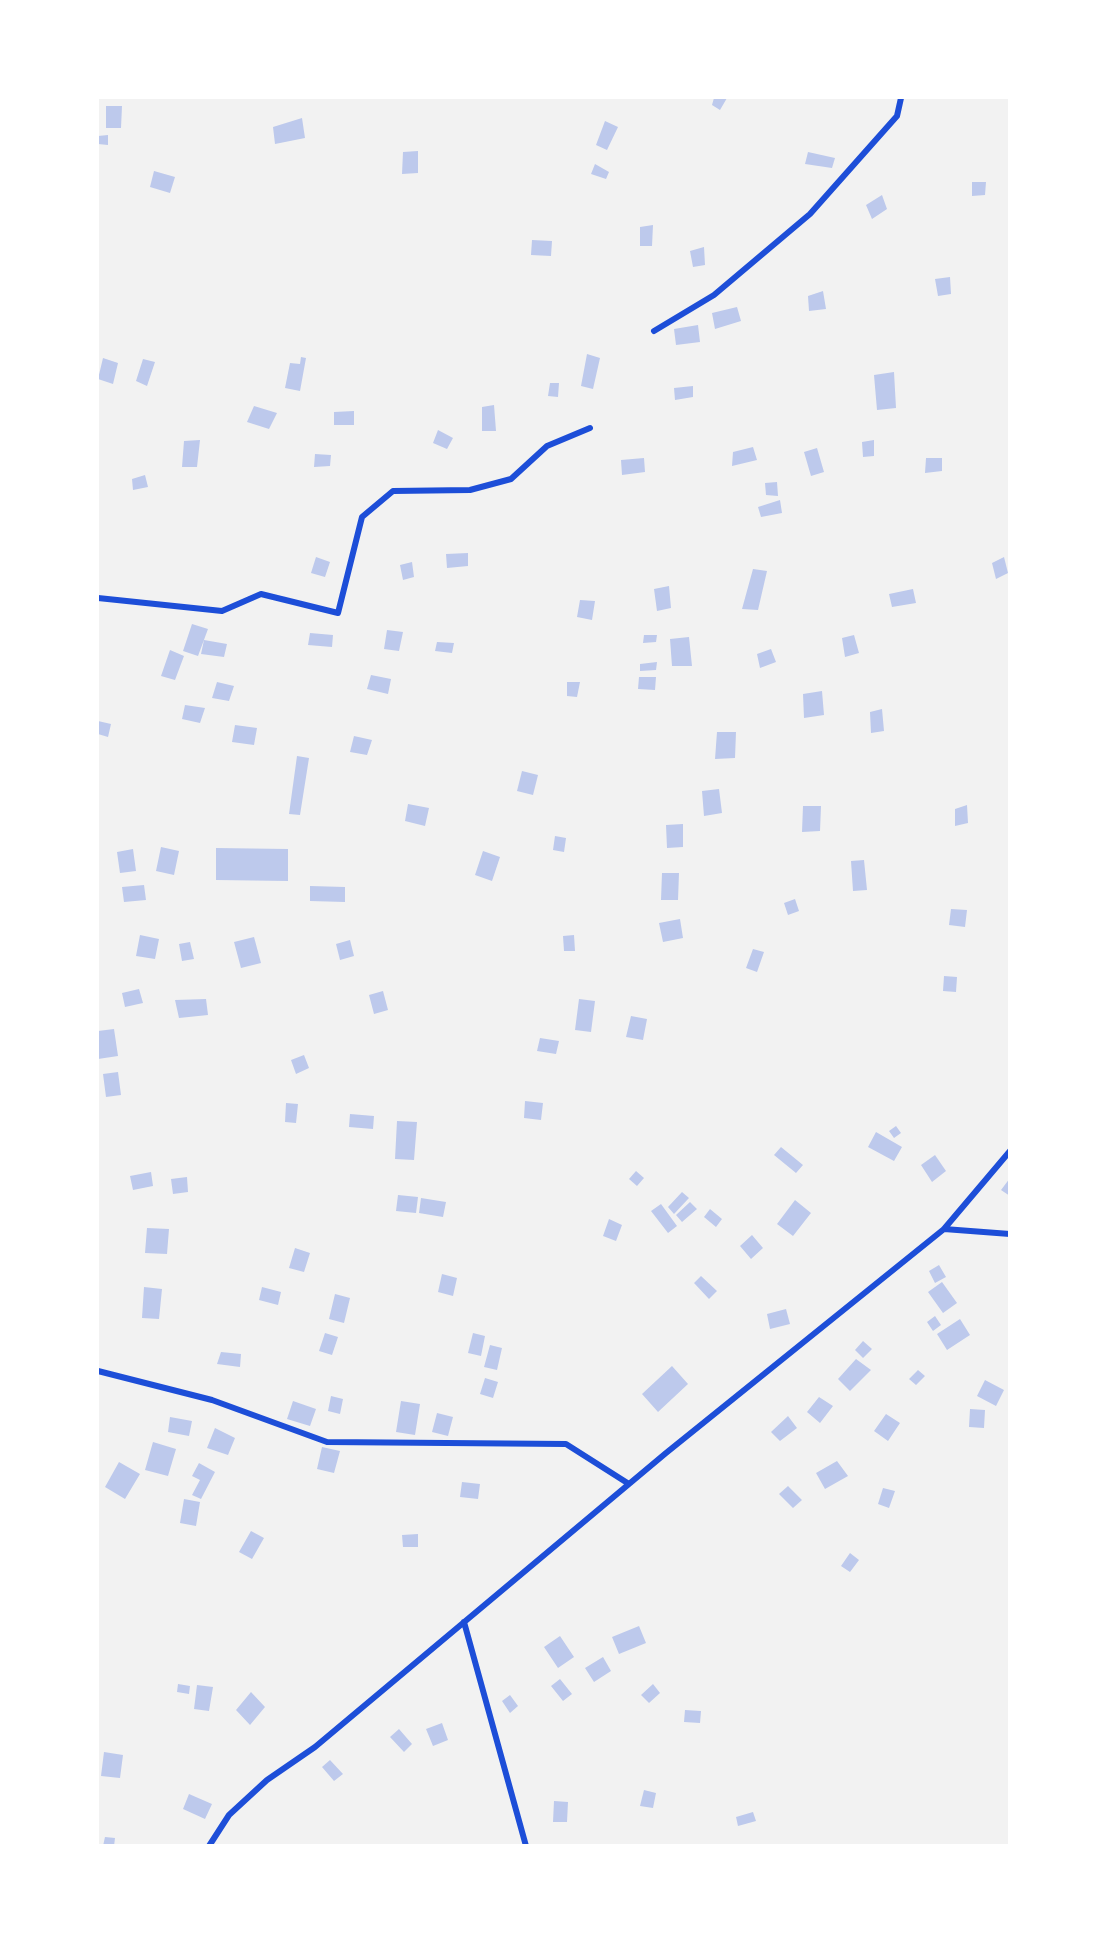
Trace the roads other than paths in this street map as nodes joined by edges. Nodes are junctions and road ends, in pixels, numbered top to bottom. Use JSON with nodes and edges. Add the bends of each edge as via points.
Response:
{"nodes":[{"id":1,"x":901,"y":98,"type":"edge"},
{"id":2,"x":654,"y":331,"type":"dead end"},
{"id":3,"x":590,"y":428,"type":"dead end"},
{"id":4,"x":98,"y":598,"type":"edge"},
{"id":5,"x":1010,"y":1150,"type":"edge"},
{"id":6,"x":944,"y":1228,"type":"junction"},
{"id":7,"x":1010,"y":1234,"type":"edge"},
{"id":8,"x":98,"y":1371,"type":"edge"},
{"id":9,"x":629,"y":1484,"type":"junction"},
{"id":10,"x":464,"y":1622,"type":"junction"},
{"id":11,"x":209,"y":1845,"type":"edge"},
{"id":12,"x":526,"y":1845,"type":"edge"}],
"edges":[{"from":1,"to":2,"type":"street","via":[[897,116],[810,214],[714,295]]},
{"from":3,"to":4,"type":"street","via":[[547,446],[512,479],[470,490],[393,491],[362,517],[338,613],[261,594],[222,611]]},
{"from":5,"to":6,"type":"street"},
{"from":6,"to":7,"type":"street"},
{"from":6,"to":9,"type":"street"},
{"from":8,"to":9,"type":"street","via":[[212,1400],[327,1443],[566,1444]]},
{"from":9,"to":10,"type":"street"},
{"from":10,"to":11,"type":"street","via":[[315,1747],[267,1780],[230,1815]]},
{"from":10,"to":12,"type":"street"}]}
